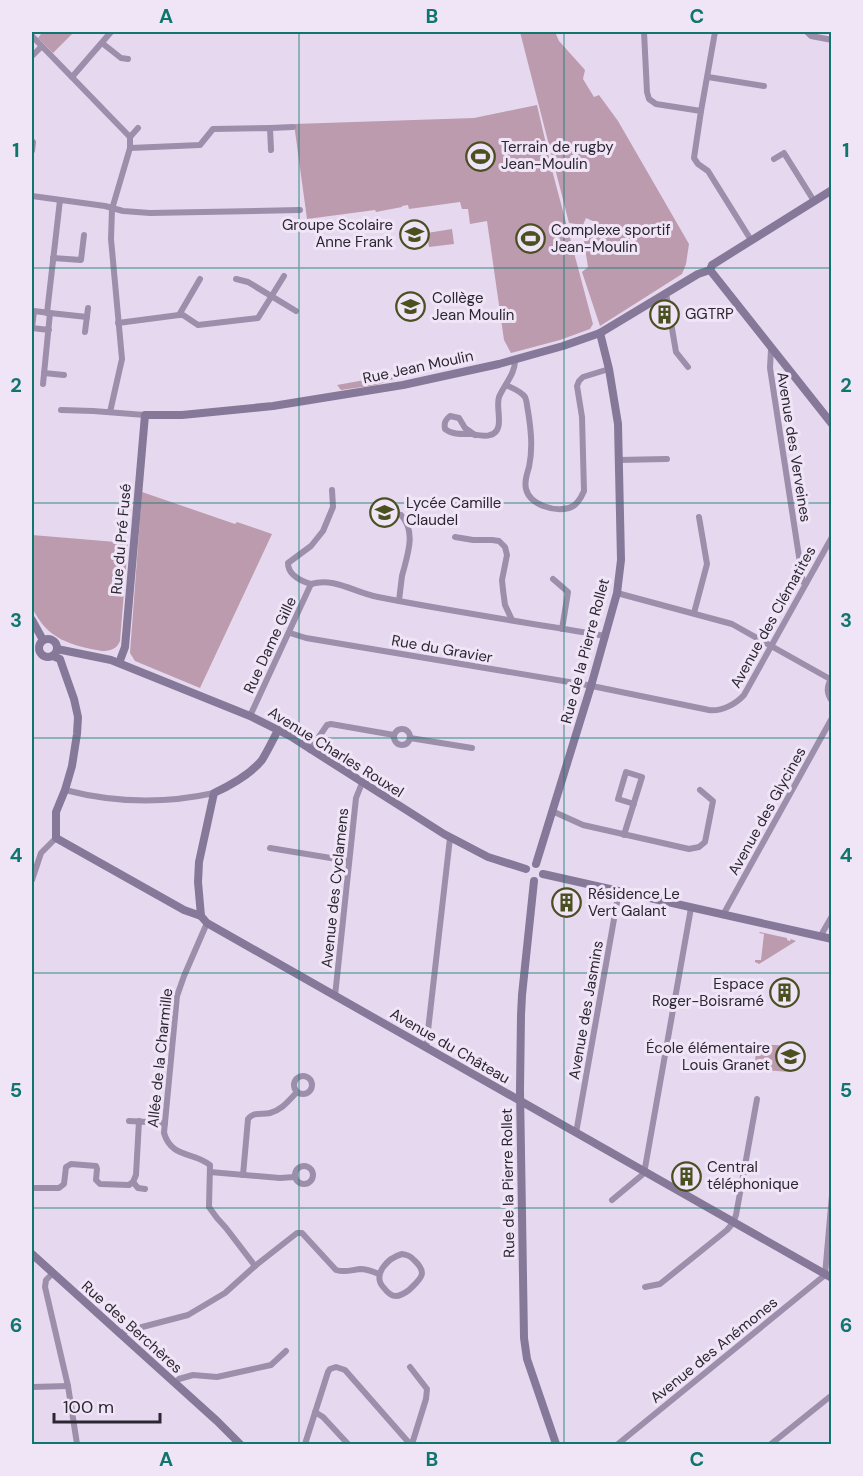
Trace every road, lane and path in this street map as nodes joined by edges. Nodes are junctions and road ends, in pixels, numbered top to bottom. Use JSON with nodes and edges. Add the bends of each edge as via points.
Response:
{"nodes":[{"id":1,"x":111,"y":32,"type":"edge"},
{"id":2,"x":644,"y":32,"type":"edge"},
{"id":3,"x":716,"y":32,"type":"edge"},
{"id":4,"x":807,"y":32,"type":"edge"},
{"id":5,"x":32,"y":36,"type":"edge"},
{"id":6,"x":831,"y":40,"type":"edge"},
{"id":7,"x":102,"y":43,"type":"junction"},
{"id":8,"x":41,"y":47,"type":"junction"},
{"id":9,"x":32,"y":56,"type":"edge"},
{"id":10,"x":128,"y":59,"type":"dead end"},
{"id":11,"x":72,"y":77,"type":"junction"},
{"id":12,"x":708,"y":77,"type":"junction"},
{"id":13,"x":764,"y":86,"type":"dead end"},
{"id":14,"x":700,"y":111,"type":"junction"},
{"id":15,"x":293,"y":127,"type":"dead end"},
{"id":16,"x":138,"y":128,"type":"dead end"},
{"id":17,"x":270,"y":128,"type":"junction"},
{"id":18,"x":130,"y":137,"type":"junction"},
{"id":19,"x":32,"y":141,"type":"edge"},
{"id":20,"x":130,"y":148,"type":"junction"},
{"id":21,"x":271,"y":150,"type":"dead end"},
{"id":22,"x":32,"y":151,"type":"edge"},
{"id":23,"x":774,"y":159,"type":"dead end"},
{"id":24,"x":831,"y":190,"type":"edge"},
{"id":25,"x":32,"y":196,"type":"edge"},
{"id":26,"x":60,"y":200,"type":"junction"},
{"id":27,"x":814,"y":201,"type":"junction"},
{"id":28,"x":112,"y":209,"type":"junction"},
{"id":29,"x":300,"y":210,"type":"dead end"},
{"id":30,"x":84,"y":235,"type":"dead end"},
{"id":31,"x":751,"y":240,"type":"junction"},
{"id":32,"x":53,"y":258,"type":"junction"},
{"id":33,"x":710,"y":270,"type":"junction"},
{"id":34,"x":284,"y":276,"type":"dead end"},
{"id":35,"x":200,"y":279,"type":"dead end"},
{"id":36,"x":237,"y":279,"type":"dead end"},
{"id":37,"x":666,"y":293,"type":"junction"},
{"id":38,"x":272,"y":296,"type":"junction"},
{"id":39,"x":88,"y":308,"type":"dead end"},
{"id":40,"x":296,"y":311,"type":"dead end"},
{"id":41,"x":49,"y":313,"type":"junction"},
{"id":42,"x":179,"y":315,"type":"junction"},
{"id":43,"x":87,"y":317,"type":"junction"},
{"id":44,"x":32,"y":323,"type":"edge"},
{"id":45,"x":118,"y":323,"type":"junction"},
{"id":46,"x":49,"y":330,"type":"junction"},
{"id":47,"x":85,"y":332,"type":"dead end"},
{"id":48,"x":600,"y":333,"type":"junction"},
{"id":49,"x":771,"y":349,"type":"junction"},
{"id":50,"x":515,"y":359,"type":"junction"},
{"id":51,"x":688,"y":368,"type":"dead end"},
{"id":52,"x":609,"y":369,"type":"junction"},
{"id":53,"x":44,"y":373,"type":"junction"},
{"id":54,"x":64,"y":375,"type":"dead end"},
{"id":55,"x":43,"y":384,"type":"dead end"},
{"id":56,"x":506,"y":385,"type":"junction"},
{"id":57,"x":62,"y":410,"type":"dead end"},
{"id":58,"x":110,"y":412,"type":"junction"},
{"id":59,"x":145,"y":416,"type":"junction"},
{"id":60,"x":831,"y":424,"type":"edge"},
{"id":61,"x":475,"y":435,"type":"junction"},
{"id":62,"x":667,"y":459,"type":"dead end"},
{"id":63,"x":618,"y":460,"type":"junction"},
{"id":64,"x":332,"y":489,"type":"dead end"},
{"id":65,"x":383,"y":511,"type":"dead end"},
{"id":66,"x":699,"y":517,"type":"dead end"},
{"id":67,"x":455,"y":537,"type":"dead end"},
{"id":68,"x":831,"y":537,"type":"edge"},
{"id":69,"x":553,"y":579,"type":"dead end"},
{"id":70,"x":806,"y":583,"type":"junction"},
{"id":71,"x":311,"y":584,"type":"junction"},
{"id":72,"x":617,"y":593,"type":"junction"},
{"id":73,"x":399,"y":601,"type":"junction"},
{"id":74,"x":694,"y":614,"type":"junction"},
{"id":75,"x":32,"y":620,"type":"edge"},
{"id":76,"x":512,"y":620,"type":"junction"},
{"id":77,"x":562,"y":629,"type":"junction"},
{"id":78,"x":290,"y":633,"type":"junction"},
{"id":79,"x":606,"y":636,"type":"junction"},
{"id":80,"x":43,"y":640,"type":"junction"},
{"id":81,"x":771,"y":646,"type":"junction"},
{"id":82,"x":39,"y":650,"type":"junction"},
{"id":83,"x":55,"y":652,"type":"junction"},
{"id":84,"x":32,"y":656,"type":"edge"},
{"id":85,"x":119,"y":663,"type":"junction"},
{"id":86,"x":831,"y":678,"type":"edge"},
{"id":87,"x":591,"y":686,"type":"junction"},
{"id":88,"x":831,"y":701,"type":"edge"},
{"id":89,"x":250,"y":716,"type":"junction"},
{"id":90,"x":831,"y":718,"type":"edge"},
{"id":91,"x":278,"y":730,"type":"junction"},
{"id":92,"x":394,"y":735,"type":"junction"},
{"id":93,"x":410,"y":738,"type":"junction"},
{"id":94,"x":472,"y":748,"type":"dead end"},
{"id":95,"x":310,"y":750,"type":"junction"},
{"id":96,"x":362,"y":783,"type":"junction"},
{"id":97,"x":65,"y":790,"type":"junction"},
{"id":98,"x":700,"y":790,"type":"dead end"},
{"id":99,"x":214,"y":793,"type":"junction"},
{"id":100,"x":634,"y":804,"type":"junction"},
{"id":101,"x":552,"y":811,"type":"junction"},
{"id":102,"x":624,"y":835,"type":"junction"},
{"id":103,"x":450,"y":837,"type":"junction"},
{"id":104,"x":56,"y":838,"type":"junction"},
{"id":105,"x":270,"y":848,"type":"dead end"},
{"id":106,"x":350,"y":861,"type":"junction"},
{"id":107,"x":536,"y":864,"type":"junction"},
{"id":108,"x":526,"y":869,"type":"junction"},
{"id":109,"x":543,"y":874,"type":"junction"},
{"id":110,"x":32,"y":880,"type":"edge"},
{"id":111,"x":534,"y":881,"type":"junction"},
{"id":112,"x":619,"y":891,"type":"junction"},
{"id":113,"x":691,"y":908,"type":"junction"},
{"id":114,"x":723,"y":915,"type":"junction"},
{"id":115,"x":831,"y":916,"type":"edge"},
{"id":116,"x":204,"y":919,"type":"junction"},
{"id":117,"x":820,"y":937,"type":"junction"},
{"id":118,"x":831,"y":939,"type":"edge"},
{"id":119,"x":335,"y":996,"type":"junction"},
{"id":120,"x":426,"y":1048,"type":"junction"},
{"id":121,"x":297,"y":1092,"type":"dead end"},
{"id":122,"x":757,"y":1099,"type":"dead end"},
{"id":123,"x":520,"y":1102,"type":"junction"},
{"id":124,"x":129,"y":1121,"type":"dead end"},
{"id":125,"x":140,"y":1122,"type":"junction"},
{"id":126,"x":165,"y":1123,"type":"junction"},
{"id":127,"x":576,"y":1133,"type":"junction"},
{"id":128,"x":210,"y":1172,"type":"junction"},
{"id":129,"x":644,"y":1172,"type":"junction"},
{"id":130,"x":243,"y":1175,"type":"junction"},
{"id":131,"x":295,"y":1177,"type":"dead end"},
{"id":132,"x":134,"y":1182,"type":"junction"},
{"id":133,"x":32,"y":1188,"type":"edge"},
{"id":134,"x":145,"y":1189,"type":"dead end"},
{"id":135,"x":831,"y":1195,"type":"edge"},
{"id":136,"x":612,"y":1200,"type":"dead end"},
{"id":137,"x":733,"y":1223,"type":"junction"},
{"id":138,"x":32,"y":1254,"type":"edge"},
{"id":139,"x":255,"y":1266,"type":"junction"},
{"id":140,"x":52,"y":1274,"type":"junction"},
{"id":141,"x":379,"y":1274,"type":"junction"},
{"id":142,"x":828,"y":1276,"type":"edge"},
{"id":143,"x":645,"y":1287,"type":"dead end"},
{"id":144,"x":121,"y":1334,"type":"junction"},
{"id":145,"x":286,"y":1351,"type":"dead end"},
{"id":146,"x":410,"y":1367,"type":"dead end"},
{"id":147,"x":174,"y":1383,"type":"junction"},
{"id":148,"x":68,"y":1386,"type":"junction"},
{"id":149,"x":32,"y":1387,"type":"edge"},
{"id":150,"x":831,"y":1395,"type":"edge"},
{"id":151,"x":315,"y":1412,"type":"junction"},
{"id":152,"x":77,"y":1444,"type":"edge"},
{"id":153,"x":240,"y":1444,"type":"edge"},
{"id":154,"x":305,"y":1444,"type":"edge"},
{"id":155,"x":348,"y":1444,"type":"edge"},
{"id":156,"x":411,"y":1444,"type":"edge"},
{"id":157,"x":556,"y":1444,"type":"edge"},
{"id":158,"x":618,"y":1444,"type":"edge"},
{"id":159,"x":771,"y":1444,"type":"edge"}],
"edges":[{"from":1,"to":7,"type":"street"},
{"from":2,"to":14,"type":"street","via":[[649,99],[657,104]]},
{"from":3,"to":12,"type":"street"},
{"from":4,"to":6,"type":"street"},
{"from":5,"to":8,"type":"street"},
{"from":7,"to":10,"type":"street"},
{"from":7,"to":11,"type":"street"},
{"from":8,"to":9,"type":"street"},
{"from":8,"to":11,"type":"street"},
{"from":11,"to":18,"type":"street"},
{"from":12,"to":13,"type":"street"},
{"from":12,"to":14,"type":"street"},
{"from":14,"to":31,"type":"street","via":[[694,158],[708,171]]},
{"from":15,"to":17,"type":"street"},
{"from":16,"to":18,"type":"street"},
{"from":17,"to":20,"type":"street","via":[[213,129],[200,145]]},
{"from":17,"to":21,"type":"street"},
{"from":18,"to":20,"type":"street"},
{"from":19,"to":22,"type":"street"},
{"from":20,"to":28,"type":"street"},
{"from":23,"to":27,"type":"street","via":[[784,153]]},
{"from":24,"to":27,"type":"street","name":"Rue Jean Moulin"},
{"from":25,"to":26,"type":"street"},
{"from":26,"to":28,"type":"street"},
{"from":26,"to":32,"type":"street"},
{"from":27,"to":31,"type":"street","name":"Rue Jean Moulin"},
{"from":28,"to":29,"type":"street","via":[[150,213]]},
{"from":28,"to":45,"type":"street"},
{"from":30,"to":32,"type":"street","via":[[81,260]]},
{"from":31,"to":33,"type":"street","name":"Rue Jean Moulin","via":[[712,264]]},
{"from":32,"to":41,"type":"street"},
{"from":33,"to":37,"type":"street","name":"Rue Jean Moulin"},
{"from":33,"to":49,"type":"street"},
{"from":34,"to":38,"type":"street"},
{"from":35,"to":42,"type":"street"},
{"from":36,"to":38,"type":"street"},
{"from":37,"to":48,"type":"street","name":"Rue Jean Moulin"},
{"from":37,"to":51,"type":"street","via":[[676,352]]},
{"from":38,"to":40,"type":"street"},
{"from":38,"to":42,"type":"street","via":[[258,318],[198,325]]},
{"from":39,"to":43,"type":"street"},
{"from":41,"to":43,"type":"street"},
{"from":41,"to":44,"type":"street","via":[[34,311]]},
{"from":41,"to":46,"type":"street"},
{"from":42,"to":45,"type":"street"},
{"from":43,"to":47,"type":"street"},
{"from":44,"to":46,"type":"street","via":[[32,328]]},
{"from":45,"to":58,"type":"street","via":[[122,358]]},
{"from":46,"to":53,"type":"street"},
{"from":48,"to":50,"type":"street","name":"Rue Jean Moulin"},
{"from":48,"to":52,"type":"street","name":"Rue de la Pierre Rollet"},
{"from":49,"to":60,"type":"street"},
{"from":49,"to":70,"type":"street","name":"Avenue des Verveines","via":[[770,368]]},
{"from":50,"to":56,"type":"street"},
{"from":50,"to":59,"type":"street","name":"Rue Jean Moulin","via":[[404,385],[315,400]]},
{"from":52,"to":56,"type":"street","via":[[584,377],[577,386],[584,491],[576,504],[568,508],[537,504],[526,490],[532,432],[526,398]]},
{"from":52,"to":63,"type":"street","name":"Rue de la Pierre Rollet","via":[[618,424]]},
{"from":53,"to":54,"type":"street"},
{"from":53,"to":55,"type":"street"},
{"from":56,"to":61,"type":"street","via":[[498,400],[497,430],[489,436]]},
{"from":57,"to":58,"type":"street","name":"Rue Jean Moulin"},
{"from":58,"to":59,"type":"street","name":"Rue Jean Moulin"},
{"from":59,"to":85,"type":"street","name":"Rue du Pré Fusé","via":[[125,647]]},
{"from":61,"to":61,"type":"street","via":[[449,432],[444,424],[450,416],[459,418]]},
{"from":62,"to":63,"type":"street"},
{"from":63,"to":72,"type":"street","name":"Rue de la Pierre Rollet","via":[[621,560]]},
{"from":64,"to":71,"type":"street","via":[[333,507],[323,531],[288,563],[295,576]]},
{"from":65,"to":73,"type":"street","via":[[401,515],[410,530]]},
{"from":66,"to":74,"type":"street","via":[[707,564]]},
{"from":67,"to":76,"type":"street","via":[[499,541],[505,547],[503,590]]},
{"from":68,"to":70,"type":"street","name":"Avenue des Clématites"},
{"from":69,"to":77,"type":"street","via":[[567,592]]},
{"from":70,"to":81,"type":"street","name":"Avenue des Clématites"},
{"from":71,"to":73,"type":"street","via":[[334,583]]},
{"from":71,"to":78,"type":"street","name":"Rue Dame Gille"},
{"from":72,"to":74,"type":"street"},
{"from":72,"to":79,"type":"street","name":"Rue de la Pierre Rollet"},
{"from":73,"to":76,"type":"street"},
{"from":74,"to":81,"type":"street","via":[[732,624]]},
{"from":75,"to":80,"type":"street"},
{"from":76,"to":77,"type":"street"},
{"from":77,"to":79,"type":"street"},
{"from":78,"to":87,"type":"street","name":"Rue du Gravier"},
{"from":78,"to":89,"type":"street","name":"Rue Dame Gille"},
{"from":79,"to":87,"type":"street","name":"Rue de la Pierre Rollet"},
{"from":80,"to":82,"type":"street"},
{"from":80,"to":83,"type":"street","via":[[54,641]]},
{"from":81,"to":86,"type":"street"},
{"from":81,"to":87,"type":"street","name":"Avenue des Clématites","via":[[744,695],[717,711]]},
{"from":82,"to":83,"type":"street","via":[[45,657]]},
{"from":82,"to":84,"type":"street"},
{"from":83,"to":85,"type":"street","name":"Avenue Charles Rouxel"},
{"from":83,"to":97,"type":"street","via":[[78,717],[75,752]]},
{"from":85,"to":89,"type":"street","name":"Avenue Charles Rouxel"},
{"from":86,"to":88,"type":"street","via":[[827,692]]},
{"from":87,"to":101,"type":"street","name":"Rue de la Pierre Rollet"},
{"from":89,"to":91,"type":"street","name":"Avenue Charles Rouxel"},
{"from":90,"to":114,"type":"street","name":"Avenue des Glycines"},
{"from":91,"to":95,"type":"street","name":"Avenue Charles Rouxel"},
{"from":91,"to":99,"type":"street","via":[[256,766]]},
{"from":92,"to":93,"type":"street","via":[[404,730]]},
{"from":92,"to":93,"type":"street","via":[[400,745],[406,745]]},
{"from":92,"to":95,"type":"street","via":[[327,725]]},
{"from":93,"to":94,"type":"street"},
{"from":95,"to":96,"type":"street","name":"Avenue Charles Rouxel"},
{"from":96,"to":103,"type":"street","name":"Avenue Charles Rouxel"},
{"from":96,"to":106,"type":"street","name":"Avenue des Cyclamens","via":[[356,798]]},
{"from":97,"to":99,"type":"street","via":[[100,798],[148,801]]},
{"from":97,"to":104,"type":"street","via":[[56,812]]},
{"from":98,"to":102,"type":"street","via":[[713,801],[705,842],[699,847],[689,849]]},
{"from":99,"to":116,"type":"street","name":"Allée de la Charmille","via":[[199,862]]},
{"from":100,"to":100,"type":"street","via":[[618,799],[626,772],[642,777]]},
{"from":100,"to":102,"type":"street"},
{"from":101,"to":102,"type":"street","via":[[583,825]]},
{"from":101,"to":107,"type":"street","name":"Rue de la Pierre Rollet"},
{"from":103,"to":108,"type":"street","name":"Avenue Charles Rouxel"},
{"from":103,"to":120,"type":"street"},
{"from":104,"to":110,"type":"street","via":[[41,853]]},
{"from":104,"to":116,"type":"street","name":"Avenue du Château"},
{"from":105,"to":106,"type":"street"},
{"from":106,"to":119,"type":"street","name":"Avenue des Cyclamens"},
{"from":107,"to":108,"type":"street"},
{"from":107,"to":109,"type":"street","via":[[543,868]]},
{"from":108,"to":111,"type":"street","via":[[527,877]]},
{"from":109,"to":111,"type":"street"},
{"from":109,"to":112,"type":"street"},
{"from":111,"to":123,"type":"street","name":"Rue de la Pierre Rollet","via":[[522,995]]},
{"from":112,"to":113,"type":"street"},
{"from":112,"to":127,"type":"street","name":"Avenue des Jasmins"},
{"from":113,"to":114,"type":"street"},
{"from":113,"to":129,"type":"street"},
{"from":114,"to":117,"type":"street"},
{"from":115,"to":117,"type":"street"},
{"from":116,"to":119,"type":"street","name":"Avenue du Château"},
{"from":116,"to":126,"type":"street","name":"Allée de la Charmille","via":[[177,996]]},
{"from":117,"to":118,"type":"street"},
{"from":119,"to":120,"type":"street","name":"Avenue du Château"},
{"from":120,"to":123,"type":"street","name":"Avenue du Château"},
{"from":121,"to":130,"type":"street","via":[[284,1106],[248,1119]]},
{"from":122,"to":137,"type":"street"},
{"from":123,"to":127,"type":"street","name":"Avenue du Château"},
{"from":123,"to":157,"type":"street","name":"Rue de la Pierre Rollet","via":[[526,1359]]},
{"from":124,"to":125,"type":"street"},
{"from":125,"to":126,"type":"street"},
{"from":125,"to":132,"type":"street"},
{"from":126,"to":128,"type":"street","name":"Allée de la Charmille","via":[[164,1133],[172,1147],[205,1161]]},
{"from":127,"to":129,"type":"street","name":"Avenue du Château"},
{"from":128,"to":130,"type":"street"},
{"from":128,"to":139,"type":"street","via":[[209,1207]]},
{"from":129,"to":136,"type":"street"},
{"from":129,"to":137,"type":"street","name":"Avenue du Château"},
{"from":130,"to":131,"type":"street"},
{"from":132,"to":133,"type":"street","via":[[100,1184],[96,1180],[96,1166],[71,1164],[66,1167],[64,1184],[59,1188]]},
{"from":132,"to":134,"type":"street"},
{"from":135,"to":142,"type":"street"},
{"from":137,"to":142,"type":"street","name":"Avenue du Château"},
{"from":137,"to":143,"type":"street","via":[[660,1284]]},
{"from":138,"to":140,"type":"street","name":"Rue des Berchères"},
{"from":139,"to":141,"type":"street","via":[[302,1233],[336,1270],[369,1269]]},
{"from":139,"to":144,"type":"street","via":[[225,1293],[188,1315]]},
{"from":140,"to":144,"type":"street","name":"Rue des Berchères"},
{"from":140,"to":148,"type":"street","via":[[45,1287]]},
{"from":141,"to":141,"type":"street","via":[[381,1285],[396,1296],[403,1295],[423,1274],[409,1255],[402,1254]]},
{"from":142,"to":158,"type":"street","name":"Avenue des Anémones"},
{"from":144,"to":147,"type":"street","name":"Rue des Berchères"},
{"from":145,"to":147,"type":"street","via":[[271,1365],[217,1377],[193,1375]]},
{"from":146,"to":156,"type":"street","via":[[427,1389]]},
{"from":147,"to":153,"type":"street","name":"Rue des Berchères"},
{"from":148,"to":149,"type":"street"},
{"from":148,"to":152,"type":"street"},
{"from":150,"to":159,"type":"street"},
{"from":151,"to":154,"type":"street"},
{"from":151,"to":155,"type":"street"},
{"from":151,"to":156,"type":"street","via":[[330,1369],[336,1367],[345,1371]]}]}
